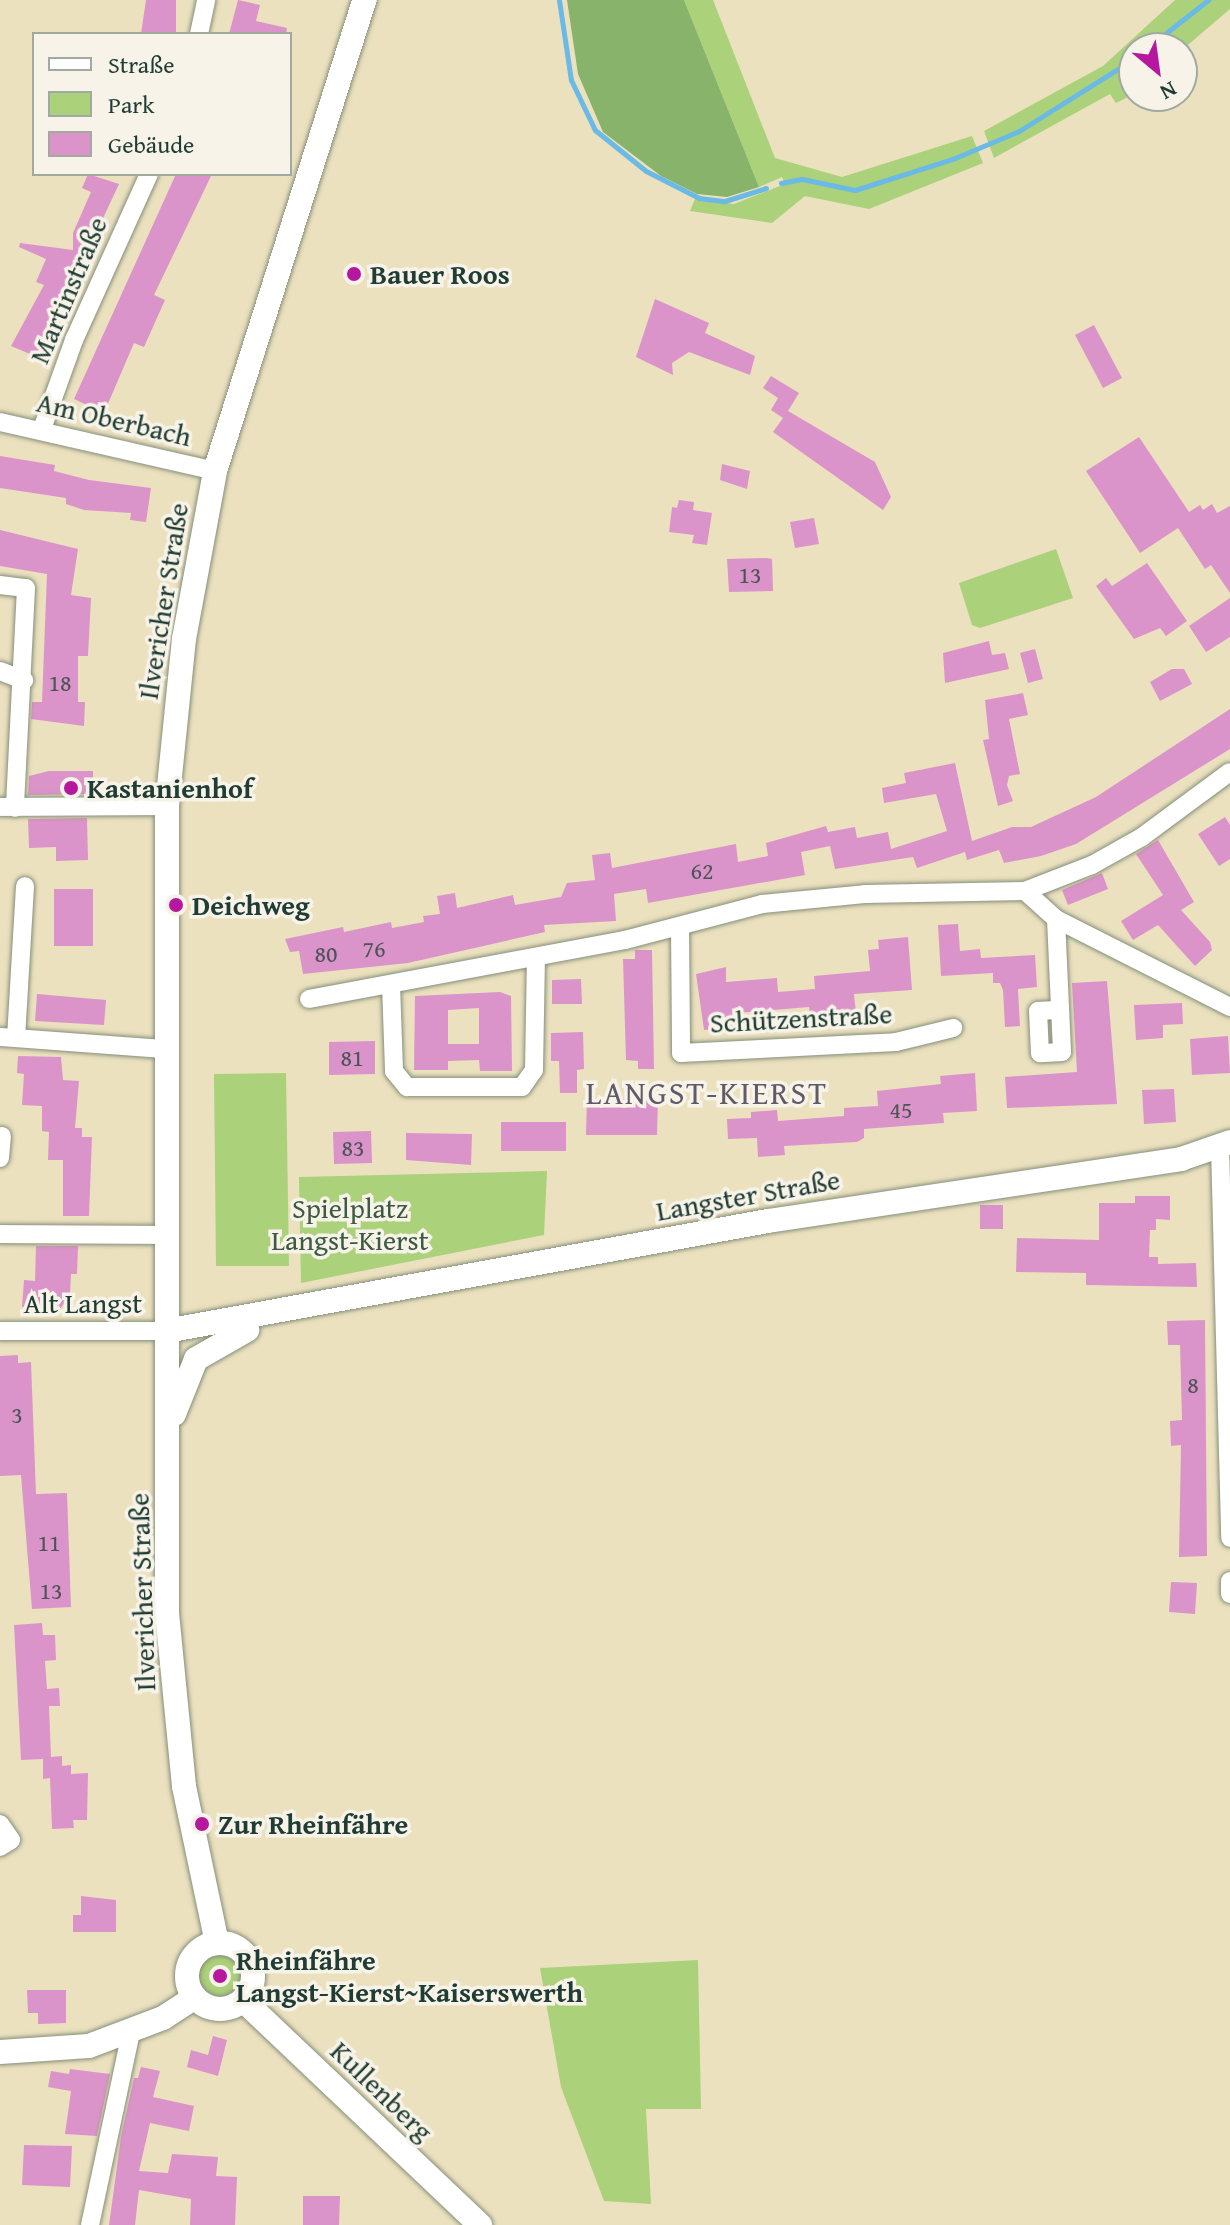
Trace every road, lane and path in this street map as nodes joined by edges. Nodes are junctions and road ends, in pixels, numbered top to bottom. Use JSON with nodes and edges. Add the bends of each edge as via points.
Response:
{"nodes":[{"id":1,"x":206,"y":0,"type":"edge"},
{"id":2,"x":364,"y":0,"type":"edge"},
{"id":3,"x":199,"y":32,"type":"edge"},
{"id":4,"x":148,"y":176,"type":"edge"},
{"id":5,"x":0,"y":422,"type":"edge"},
{"id":6,"x":42,"y":429,"type":"junction"},
{"id":7,"x":215,"y":471,"type":"junction"},
{"id":8,"x":0,"y":585,"type":"edge"},
{"id":9,"x":0,"y":671,"type":"edge"},
{"id":10,"x":24,"y":680,"type":"junction"},
{"id":11,"x":1230,"y":772,"type":"edge"},
{"id":12,"x":167,"y":806,"type":"junction"},
{"id":13,"x":8,"y":807,"type":"edge"},
{"id":14,"x":25,"y":886,"type":"dead end"},
{"id":15,"x":1025,"y":891,"type":"junction"},
{"id":16,"x":1056,"y":919,"type":"junction"},
{"id":17,"x":680,"y":927,"type":"junction"},
{"id":18,"x":536,"y":958,"type":"junction"},
{"id":19,"x":391,"y":984,"type":"junction"},
{"id":20,"x":309,"y":999,"type":"dead end"},
{"id":21,"x":1230,"y":1007,"type":"edge"},
{"id":22,"x":1060,"y":1010,"type":"dead end"},
{"id":23,"x":953,"y":1028,"type":"dead end"},
{"id":24,"x":8,"y":1037,"type":"edge"},
{"id":25,"x":165,"y":1049,"type":"junction"},
{"id":26,"x":2,"y":1136,"type":"dead end"},
{"id":27,"x":1225,"y":1144,"type":"edge"},
{"id":28,"x":0,"y":1158,"type":"edge"},
{"id":29,"x":0,"y":1234,"type":"edge"},
{"id":30,"x":165,"y":1235,"type":"junction"},
{"id":31,"x":1227,"y":1267,"type":"edge"},
{"id":32,"x":276,"y":1315,"type":"junction"},
{"id":33,"x":0,"y":1331,"type":"edge"},
{"id":34,"x":166,"y":1331,"type":"junction"},
{"id":35,"x":1228,"y":1412,"type":"edge"},
{"id":36,"x":167,"y":1443,"type":"junction"},
{"id":37,"x":1230,"y":1538,"type":"edge"},
{"id":38,"x":1230,"y":1581,"type":"edge"},
{"id":39,"x":1230,"y":1594,"type":"edge"},
{"id":40,"x":0,"y":1824,"type":"edge"},
{"id":41,"x":0,"y":1847,"type":"edge"},
{"id":42,"x":217,"y":1943,"type":"junction"},
{"id":43,"x":195,"y":1997,"type":"junction"},
{"id":44,"x":243,"y":2000,"type":"junction"},
{"id":45,"x":131,"y":2032,"type":"junction"},
{"id":46,"x":0,"y":2052,"type":"edge"},
{"id":47,"x":90,"y":2225,"type":"edge"},
{"id":48,"x":480,"y":2225,"type":"edge"}],
"edges":[{"from":1,"to":3,"type":"street"},
{"from":2,"to":7,"type":"street","name":"Ilvericher Straße"},
{"from":4,"to":6,"type":"street","name":"Martinstraße","via":[[74,340]]},
{"from":5,"to":6,"type":"street","name":"Am Oberbach"},
{"from":6,"to":7,"type":"street","name":"Am Oberbach"},
{"from":7,"to":12,"type":"street","name":"Ilvericher Straße","via":[[184,639]]},
{"from":8,"to":10,"type":"street","via":[[26,588]]},
{"from":9,"to":10,"type":"street"},
{"from":10,"to":13,"type":"street","via":[[18,692]]},
{"from":11,"to":15,"type":"street","via":[[1142,837],[1092,865]]},
{"from":12,"to":13,"type":"street"},
{"from":12,"to":25,"type":"street","name":"Ilvericher Straße"},
{"from":14,"to":24,"type":"street"},
{"from":15,"to":16,"type":"street"},
{"from":15,"to":17,"type":"street","via":[[865,894],[762,904]]},
{"from":16,"to":21,"type":"street"},
{"from":16,"to":22,"type":"street"},
{"from":17,"to":18,"type":"street"},
{"from":17,"to":23,"type":"street","name":"Schützenstraße","via":[[681,1053],[896,1042]]},
{"from":18,"to":19,"type":"street"},
{"from":18,"to":19,"type":"street","via":[[534,1070],[522,1087],[407,1087],[394,1071]]},
{"from":19,"to":20,"type":"street"},
{"from":24,"to":25,"type":"street"},
{"from":25,"to":30,"type":"street","name":"Ilvericher Straße"},
{"from":26,"to":28,"type":"street"},
{"from":27,"to":31,"type":"street"},
{"from":27,"to":32,"type":"street","name":"Langster Straße","via":[[1094,1174],[753,1224]]},
{"from":29,"to":30,"type":"street"},
{"from":30,"to":34,"type":"street","name":"Ilvericher Straße"},
{"from":31,"to":35,"type":"street"},
{"from":32,"to":34,"type":"street","name":"Langster Straße"},
{"from":32,"to":36,"type":"street","name":"Langster Straße","via":[[196,1359],[182,1386]]},
{"from":33,"to":34,"type":"street","name":"Alt Langst"},
{"from":34,"to":36,"type":"street","name":"Ilvericher Straße"},
{"from":35,"to":37,"type":"street"},
{"from":36,"to":42,"type":"street","name":"Ilvericher Straße","via":[[167,1614],[184,1786]]},
{"from":38,"to":39,"type":"street"},
{"from":40,"to":41,"type":"street","via":[[11,1840]]},
{"from":42,"to":43,"type":"street","via":[[199,1950],[189,1966],[187,1979]]},
{"from":42,"to":44,"type":"street","via":[[234,1946],[249,1959],[253,1978]]},
{"from":43,"to":44,"type":"street","via":[[222,2009]]},
{"from":43,"to":45,"type":"street"},
{"from":44,"to":48,"type":"street","name":"Kullenberg"},
{"from":45,"to":46,"type":"street","via":[[89,2046]]},
{"from":45,"to":47,"type":"street"}]}
